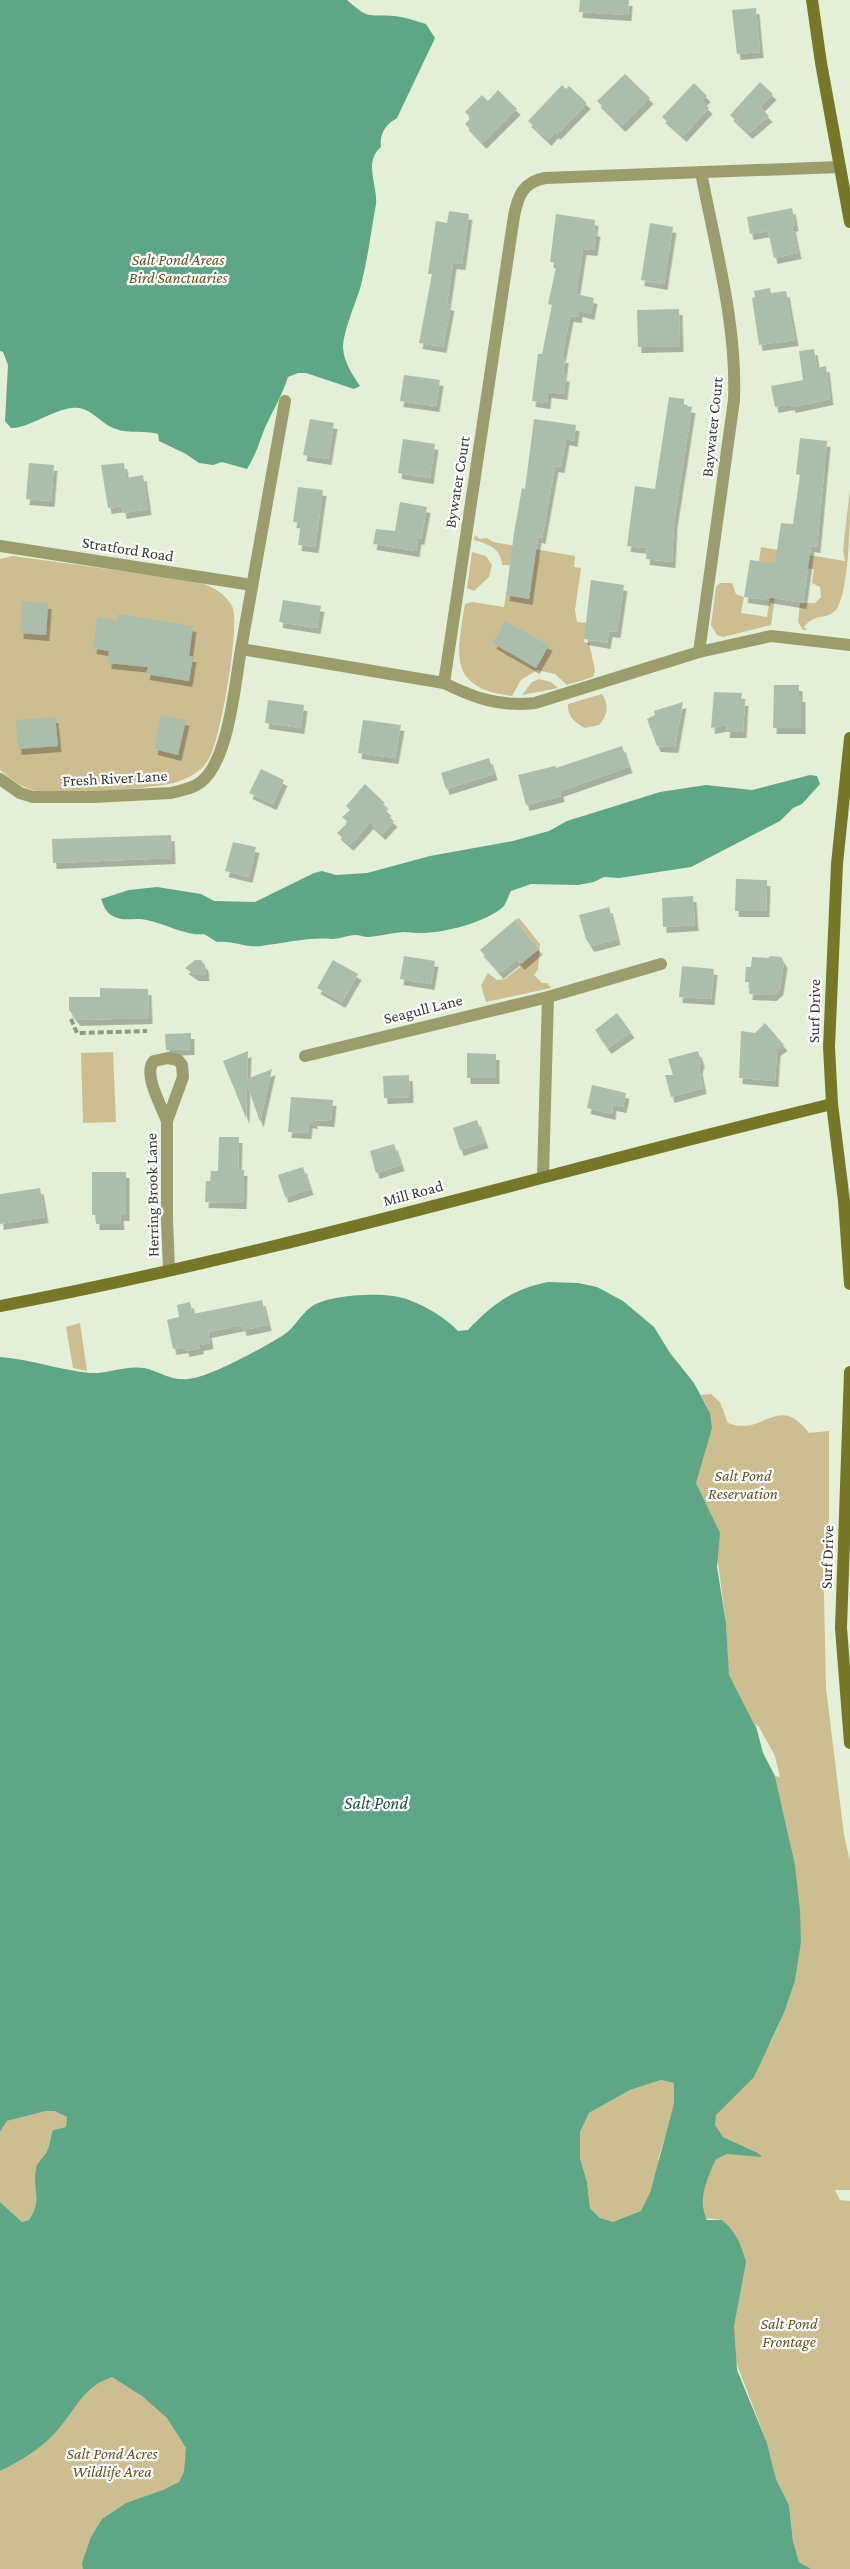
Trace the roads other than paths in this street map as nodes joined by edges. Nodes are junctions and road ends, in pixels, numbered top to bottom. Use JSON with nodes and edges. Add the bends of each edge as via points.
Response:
{"nodes":[{"id":1,"x":812,"y":0,"type":"edge"},
{"id":2,"x":839,"y":167,"type":"junction"},
{"id":3,"x":701,"y":171,"type":"junction"},
{"id":4,"x":850,"y":222,"type":"edge"},
{"id":5,"x":285,"y":401,"type":"dead end"},
{"id":6,"x":0,"y":546,"type":"edge"},
{"id":7,"x":252,"y":585,"type":"junction"},
{"id":8,"x":850,"y":645,"type":"edge"},
{"id":9,"x":241,"y":649,"type":"junction"},
{"id":10,"x":699,"y":652,"type":"junction"},
{"id":11,"x":444,"y":683,"type":"junction"},
{"id":12,"x":850,"y":738,"type":"edge"},
{"id":13,"x":0,"y":779,"type":"edge"},
{"id":14,"x":661,"y":964,"type":"dead end"},
{"id":15,"x":548,"y":997,"type":"junction"},
{"id":16,"x":305,"y":1056,"type":"dead end"},
{"id":17,"x":832,"y":1104,"type":"junction"},
{"id":18,"x":167,"y":1120,"type":"junction"},
{"id":19,"x":543,"y":1176,"type":"junction"},
{"id":20,"x":169,"y":1269,"type":"junction"},
{"id":21,"x":850,"y":1284,"type":"edge"},
{"id":22,"x":0,"y":1306,"type":"edge"},
{"id":23,"x":850,"y":1372,"type":"edge"},
{"id":24,"x":850,"y":1743,"type":"edge"}],
"edges":[{"from":1,"to":2,"type":"main road"},
{"from":2,"to":3,"type":"street","name":"Bywater Court"},
{"from":2,"to":4,"type":"main road"},
{"from":3,"to":10,"type":"street","name":"Baywater Court","via":[[729,318],[735,379]]},
{"from":3,"to":11,"type":"street","name":"Bywater Court","via":[[545,178],[529,182],[521,192],[514,216]]},
{"from":5,"to":7,"type":"street","name":"Fresh River Lane"},
{"from":6,"to":7,"type":"street","name":"Stratford Road"},
{"from":7,"to":9,"type":"street","name":"Fresh River Lane"},
{"from":8,"to":10,"type":"street","via":[[771,636]]},
{"from":9,"to":11,"type":"street"},
{"from":9,"to":13,"type":"street","name":"Fresh River Lane","via":[[222,749],[201,783],[171,793],[47,798],[20,793]]},
{"from":10,"to":11,"type":"street","via":[[521,705],[477,699]]},
{"from":12,"to":17,"type":"main road","name":"Surf Drive","via":[[832,937]]},
{"from":14,"to":15,"type":"street","name":"Seagull Lane"},
{"from":15,"to":16,"type":"street","name":"Seagull Lane"},
{"from":15,"to":19,"type":"street"},
{"from":17,"to":19,"type":"main road","name":"Mill Road"},
{"from":17,"to":21,"type":"main road","name":"Surf Drive"},
{"from":18,"to":18,"type":"street","name":"Herring Brook Lane","via":[[183,1077],[182,1065],[168,1058],[154,1061],[149,1071]]},
{"from":18,"to":20,"type":"street","name":"Herring Brook Lane"},
{"from":19,"to":20,"type":"main road","name":"Mill Road"},
{"from":20,"to":22,"type":"main road","name":"Mill Road"},
{"from":23,"to":24,"type":"main road","name":"Surf Drive","via":[[841,1628]]}]}
